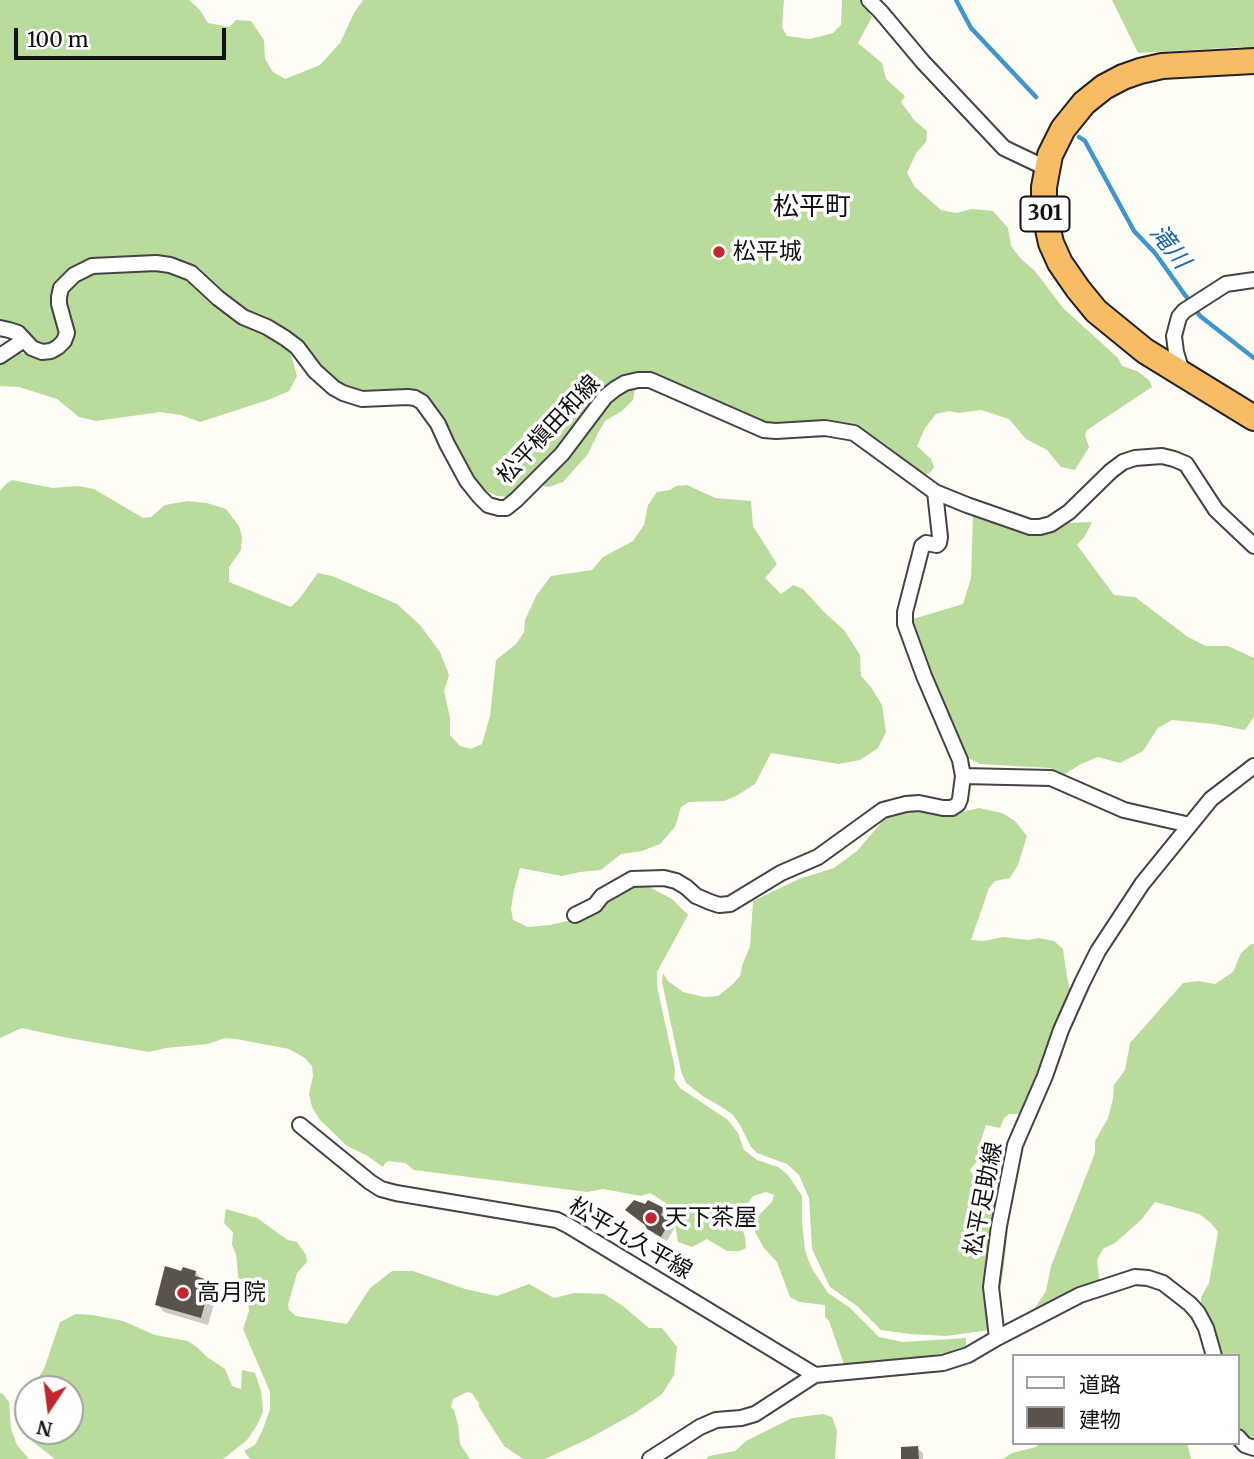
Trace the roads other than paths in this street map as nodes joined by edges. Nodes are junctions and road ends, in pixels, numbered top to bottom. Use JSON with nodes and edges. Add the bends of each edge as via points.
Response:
{"nodes":[{"id":1,"x":869,"y":0,"type":"edge"},
{"id":2,"x":1254,"y":61,"type":"edge"},
{"id":3,"x":1046,"y":168,"type":"junction"},
{"id":4,"x":1254,"y":281,"type":"edge"},
{"id":5,"x":0,"y":328,"type":"edge"},
{"id":6,"x":24,"y":340,"type":"junction"},
{"id":7,"x":0,"y":356,"type":"edge"},
{"id":8,"x":1183,"y":375,"type":"junction"},
{"id":9,"x":1254,"y":418,"type":"edge"},
{"id":10,"x":935,"y":492,"type":"junction"},
{"id":11,"x":1254,"y":546,"type":"edge"},
{"id":12,"x":1254,"y":766,"type":"edge"},
{"id":13,"x":963,"y":775,"type":"junction"},
{"id":14,"x":1190,"y":825,"type":"junction"},
{"id":15,"x":575,"y":915,"type":"dead end"},
{"id":16,"x":300,"y":1125,"type":"dead end"},
{"id":17,"x":997,"y":1338,"type":"junction"},
{"id":18,"x":1213,"y":1354,"type":"edge"},
{"id":19,"x":815,"y":1375,"type":"junction"},
{"id":20,"x":650,"y":1459,"type":"edge"}],
"edges":[{"from":1,"to":3,"type":"street","via":[[1004,148]]},
{"from":2,"to":3,"type":"highway","number":"301","via":[[1162,66],[1124,77],[1094,94],[1074,114],[1056,141]]},
{"from":3,"to":8,"type":"highway","number":"301","via":[[1045,211],[1060,263],[1096,311]]},
{"from":4,"to":8,"type":"street","via":[[1226,284],[1179,317],[1175,352]]},
{"from":5,"to":6,"type":"street","name":"松平槇田和線","via":[[18,333]]},
{"from":6,"to":7,"type":"street"},
{"from":6,"to":10,"type":"street","name":"松平槇田和線","via":[[41,352],[64,341],[61,288],[83,270],[170,265],[200,279],[237,313],[285,338],[343,393],[362,399],[408,397],[422,402],[467,481],[488,505],[506,508],[516,500],[562,454],[605,397],[638,380],[656,382],[764,430],[825,428],[854,433]]},
{"from":8,"to":9,"type":"highway","number":"301"},
{"from":10,"to":11,"type":"street","name":"松平槇田和線","via":[[1005,519],[1041,527],[1069,512],[1124,463],[1162,456],[1186,464],[1216,510]]},
{"from":10,"to":13,"type":"street","via":[[939,543],[922,546],[905,624]]},
{"from":12,"to":14,"type":"street","name":"松平足助線","via":[[1211,799]]},
{"from":13,"to":14,"type":"street","via":[[1051,778],[1124,810]]},
{"from":13,"to":15,"type":"street","via":[[960,799],[952,808],[919,803],[883,810],[818,857],[780,873],[730,904],[710,902],[676,881],[632,879]]},
{"from":14,"to":17,"type":"street","name":"松平足助線","via":[[1142,884],[1098,951],[1015,1145],[991,1287]]},
{"from":16,"to":19,"type":"street","name":"松平九久平線","via":[[382,1189],[557,1220]]},
{"from":17,"to":18,"type":"street","via":[[1080,1295],[1135,1276],[1163,1283],[1190,1304],[1206,1328]]},
{"from":17,"to":19,"type":"street","via":[[943,1363]]},
{"from":19,"to":20,"type":"street","via":[[755,1414],[716,1420]]}]}
